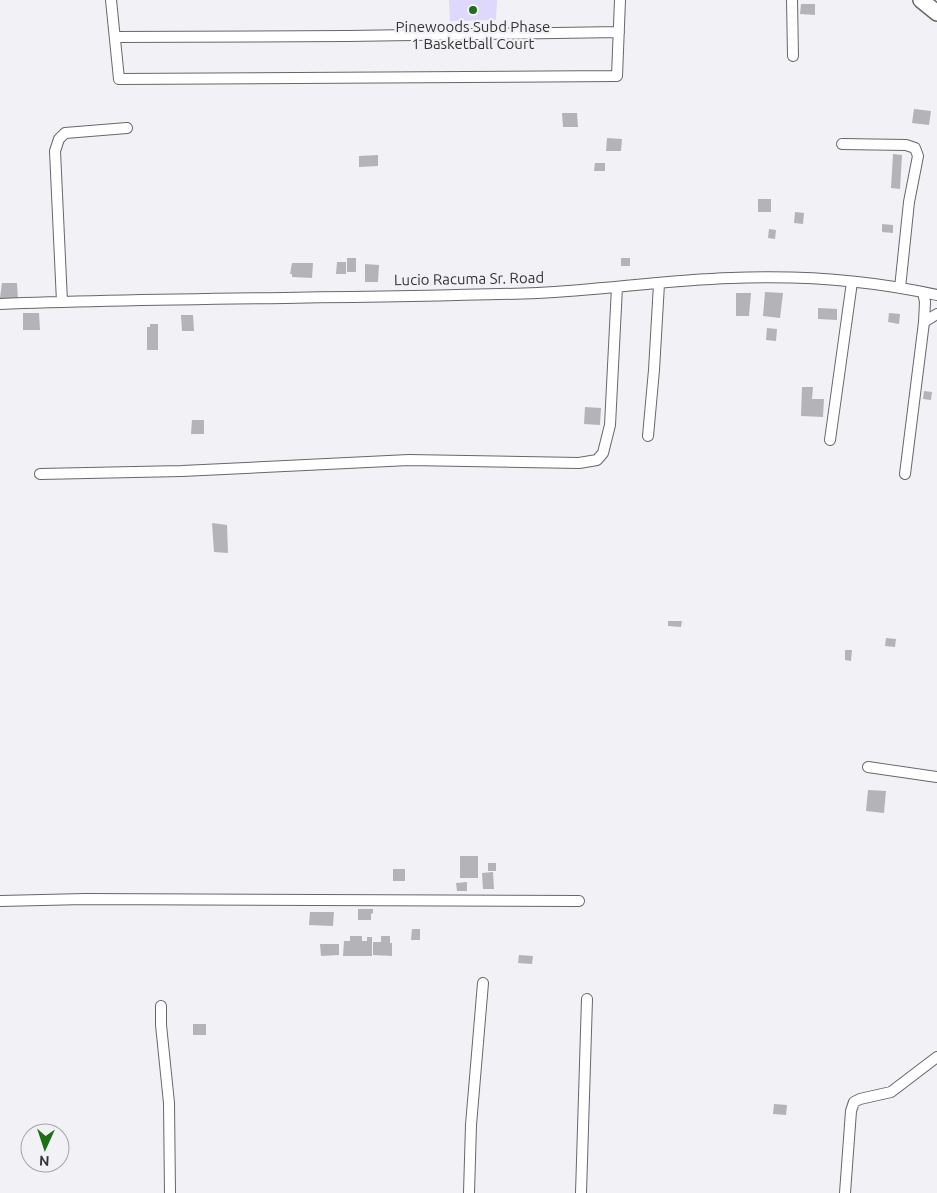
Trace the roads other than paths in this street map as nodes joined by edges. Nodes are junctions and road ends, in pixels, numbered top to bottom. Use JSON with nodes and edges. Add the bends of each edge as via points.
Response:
{"nodes":[{"id":1,"x":111,"y":0,"type":"edge"},
{"id":2,"x":620,"y":0,"type":"edge"},
{"id":3,"x":792,"y":0,"type":"edge"},
{"id":4,"x":921,"y":0,"type":"edge"},
{"id":5,"x":937,"y":13,"type":"edge"},
{"id":6,"x":619,"y":32,"type":"junction"},
{"id":7,"x":115,"y":37,"type":"junction"},
{"id":8,"x":793,"y":56,"type":"dead end"},
{"id":9,"x":126,"y":128,"type":"dead end"},
{"id":10,"x":842,"y":144,"type":"dead end"},
{"id":11,"x":852,"y":282,"type":"junction"},
{"id":12,"x":659,"y":284,"type":"junction"},
{"id":13,"x":617,"y":287,"type":"junction"},
{"id":14,"x":900,"y":288,"type":"junction"},
{"id":15,"x":923,"y":292,"type":"junction"},
{"id":16,"x":937,"y":295,"type":"edge"},
{"id":17,"x":62,"y":302,"type":"junction"},
{"id":18,"x":0,"y":304,"type":"edge"},
{"id":19,"x":937,"y":314,"type":"edge"},
{"id":20,"x":924,"y":322,"type":"junction"},
{"id":21,"x":648,"y":436,"type":"dead end"},
{"id":22,"x":830,"y":440,"type":"dead end"},
{"id":23,"x":40,"y":474,"type":"dead end"},
{"id":24,"x":905,"y":474,"type":"dead end"},
{"id":25,"x":868,"y":767,"type":"dead end"},
{"id":26,"x":937,"y":777,"type":"edge"},
{"id":27,"x":0,"y":901,"type":"edge"},
{"id":28,"x":579,"y":901,"type":"dead end"},
{"id":29,"x":483,"y":983,"type":"dead end"},
{"id":30,"x":587,"y":999,"type":"dead end"},
{"id":31,"x":161,"y":1006,"type":"dead end"},
{"id":32,"x":937,"y":1057,"type":"edge"},
{"id":33,"x":170,"y":1193,"type":"edge"},
{"id":34,"x":469,"y":1193,"type":"edge"},
{"id":35,"x":581,"y":1193,"type":"edge"},
{"id":36,"x":845,"y":1193,"type":"edge"}],
"edges":[{"from":1,"to":7,"type":"street"},
{"from":2,"to":6,"type":"street"},
{"from":3,"to":8,"type":"street"},
{"from":4,"to":5,"type":"main road"},
{"from":6,"to":7,"type":"street"},
{"from":6,"to":7,"type":"street","via":[[617,76],[347,79],[119,79]]},
{"from":9,"to":17,"type":"street","via":[[65,133],[59,139],[55,151]]},
{"from":10,"to":14,"type":"street","via":[[906,145],[915,148],[918,156],[909,202]]},
{"from":11,"to":12,"type":"street","name":"Lucio Racuma Sr. Road","via":[[732,278]]},
{"from":11,"to":14,"type":"street","name":"Lucio Racuma Sr. Road"},
{"from":11,"to":22,"type":"street"},
{"from":12,"to":13,"type":"street","name":"Lucio Racuma Sr. Road"},
{"from":12,"to":21,"type":"street"},
{"from":13,"to":17,"type":"street","name":"Lucio Racuma Sr. Road","via":[[506,294]]},
{"from":13,"to":23,"type":"street","via":[[610,425],[603,453],[597,460],[579,463],[409,460]]},
{"from":14,"to":15,"type":"street","name":"Lucio Racuma Sr. Road"},
{"from":15,"to":16,"type":"street","name":"Lucio Racuma Sr. Road"},
{"from":15,"to":20,"type":"street"},
{"from":17,"to":18,"type":"street","name":"Lucio Racuma Sr. Road"},
{"from":19,"to":20,"type":"street"},
{"from":20,"to":24,"type":"street"},
{"from":25,"to":26,"type":"street"},
{"from":27,"to":28,"type":"street"},
{"from":29,"to":34,"type":"street","via":[[471,1124]]},
{"from":30,"to":35,"type":"street"},
{"from":31,"to":33,"type":"street","via":[[168,1077]]},
{"from":32,"to":36,"type":"street","via":[[891,1092],[854,1102]]}]}
